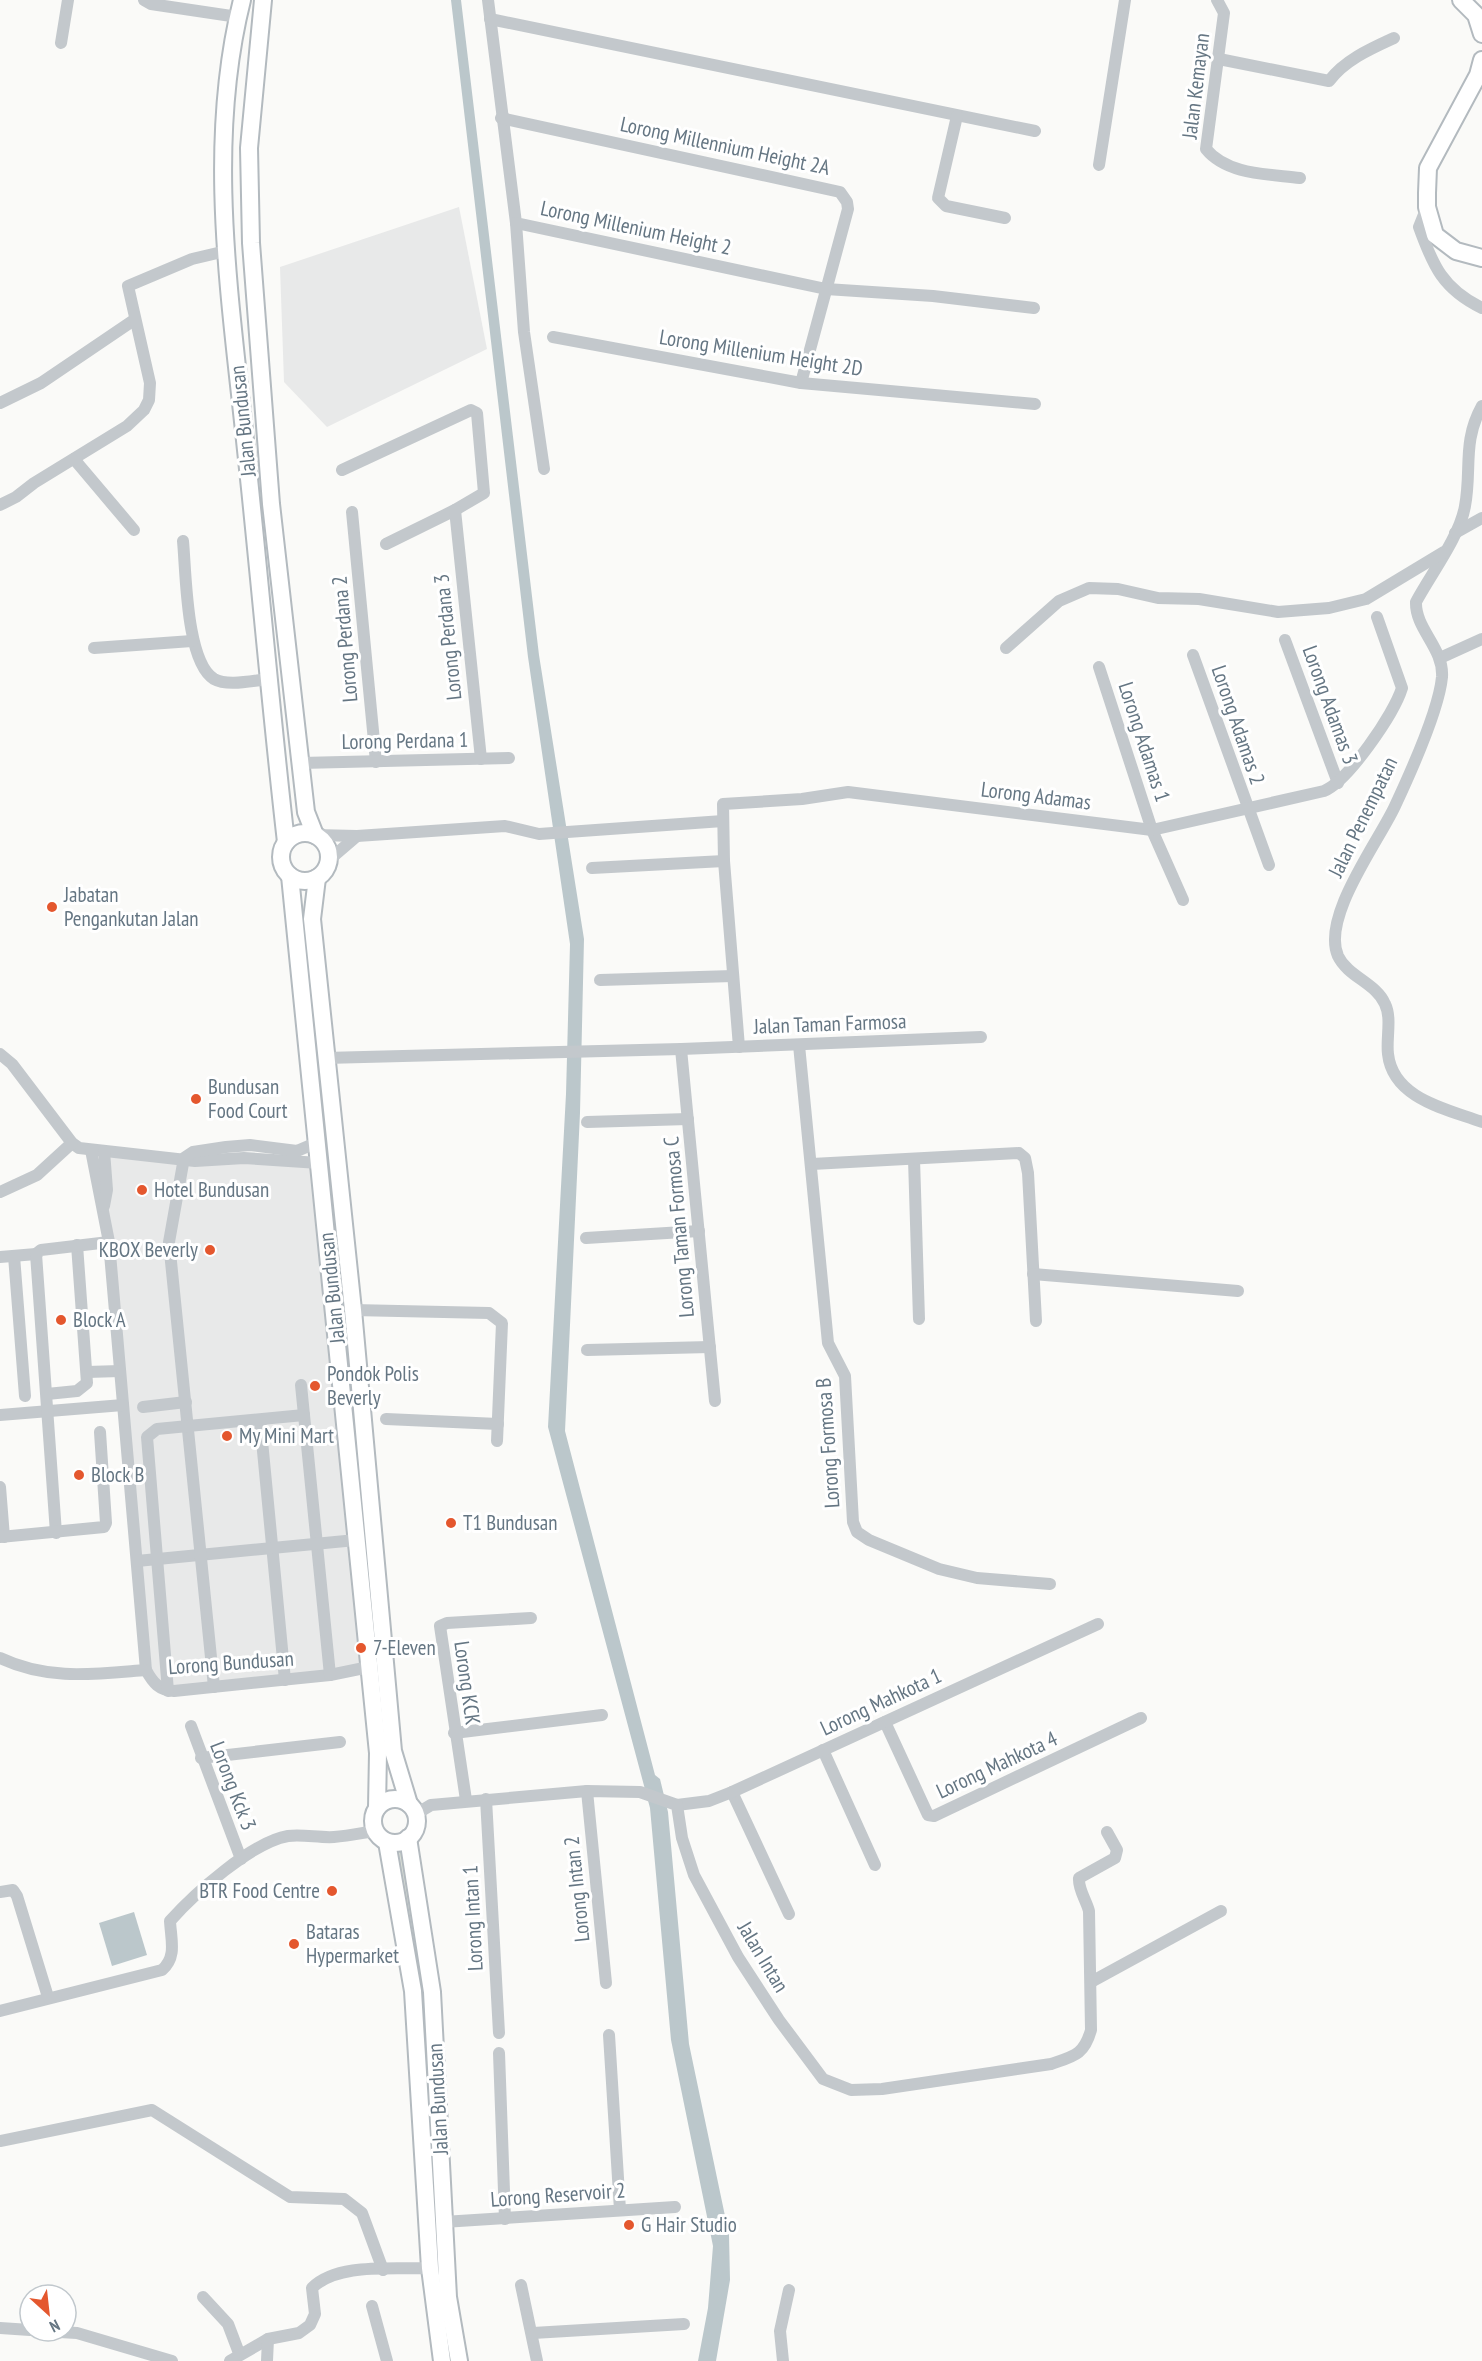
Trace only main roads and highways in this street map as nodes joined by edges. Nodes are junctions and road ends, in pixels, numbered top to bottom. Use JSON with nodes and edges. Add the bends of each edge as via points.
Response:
{"nodes":[{"id":1,"x":242,"y":0,"type":"edge"},
{"id":2,"x":263,"y":0,"type":"edge"},
{"id":3,"x":1464,"y":0,"type":"edge"},
{"id":4,"x":1482,"y":33,"type":"edge"},
{"id":5,"x":1482,"y":60,"type":"edge"},
{"id":6,"x":1482,"y":258,"type":"edge"},
{"id":7,"x":315,"y":835,"type":"junction"},
{"id":8,"x":286,"y":842,"type":"junction"},
{"id":9,"x":290,"y":876,"type":"junction"},
{"id":10,"x":317,"y":878,"type":"junction"},
{"id":11,"x":328,"y":1086,"type":"junction"},
{"id":12,"x":319,"y":1163,"type":"junction"},
{"id":13,"x":377,"y":1808,"type":"junction"},
{"id":14,"x":412,"y":1809,"type":"junction"},
{"id":15,"x":381,"y":1836,"type":"junction"},
{"id":16,"x":408,"y":1838,"type":"junction"},
{"id":17,"x":442,"y":2361,"type":"edge"},
{"id":18,"x":459,"y":2361,"type":"edge"}],
"edges":[{"from":1,"to":8,"type":"main road","name":"Jalan Bundusan","via":[[223,148],[226,251]]},
{"from":2,"to":7,"type":"main road","name":"Jalan Bundusan","via":[[249,148],[251,243],[271,504],[306,812]]},
{"from":3,"to":4,"type":"main road","via":[[1476,15]]},
{"from":5,"to":6,"type":"main road","via":[[1478,75],[1428,168],[1427,207],[1435,235],[1456,250]]},
{"from":7,"to":8,"type":"main road","via":[[296,834]]},
{"from":7,"to":10,"type":"main road","name":"Jalan Bundusan","via":[[326,845],[329,860]]},
{"from":8,"to":9,"type":"main road","name":"Jalan Bundusan","via":[[282,861]]},
{"from":9,"to":10,"type":"main road","via":[[303,881]]},
{"from":9,"to":12,"type":"main road","name":"Jalan Bundusan"},
{"from":10,"to":11,"type":"main road","name":"Jalan Bundusan","via":[[312,919]]},
{"from":11,"to":12,"type":"main road","via":[[326,1150]]},
{"from":11,"to":14,"type":"main road","name":"Jalan Bundusan","via":[[353,1310],[393,1751]]},
{"from":12,"to":13,"type":"main road","name":"Jalan Bundusan","via":[[378,1754]]},
{"from":13,"to":14,"type":"main road","via":[[396,1799]]},
{"from":13,"to":15,"type":"main road","via":[[373,1820]]},
{"from":14,"to":16,"type":"main road","via":[[416,1827]]},
{"from":15,"to":16,"type":"main road","via":[[402,1842]]},
{"from":15,"to":17,"type":"main road","name":"Jalan Bundusan","via":[[413,1991],[430,2268]]},
{"from":16,"to":18,"type":"main road","name":"Jalan Bundusan","via":[[432,1992],[448,2297]]}]}
